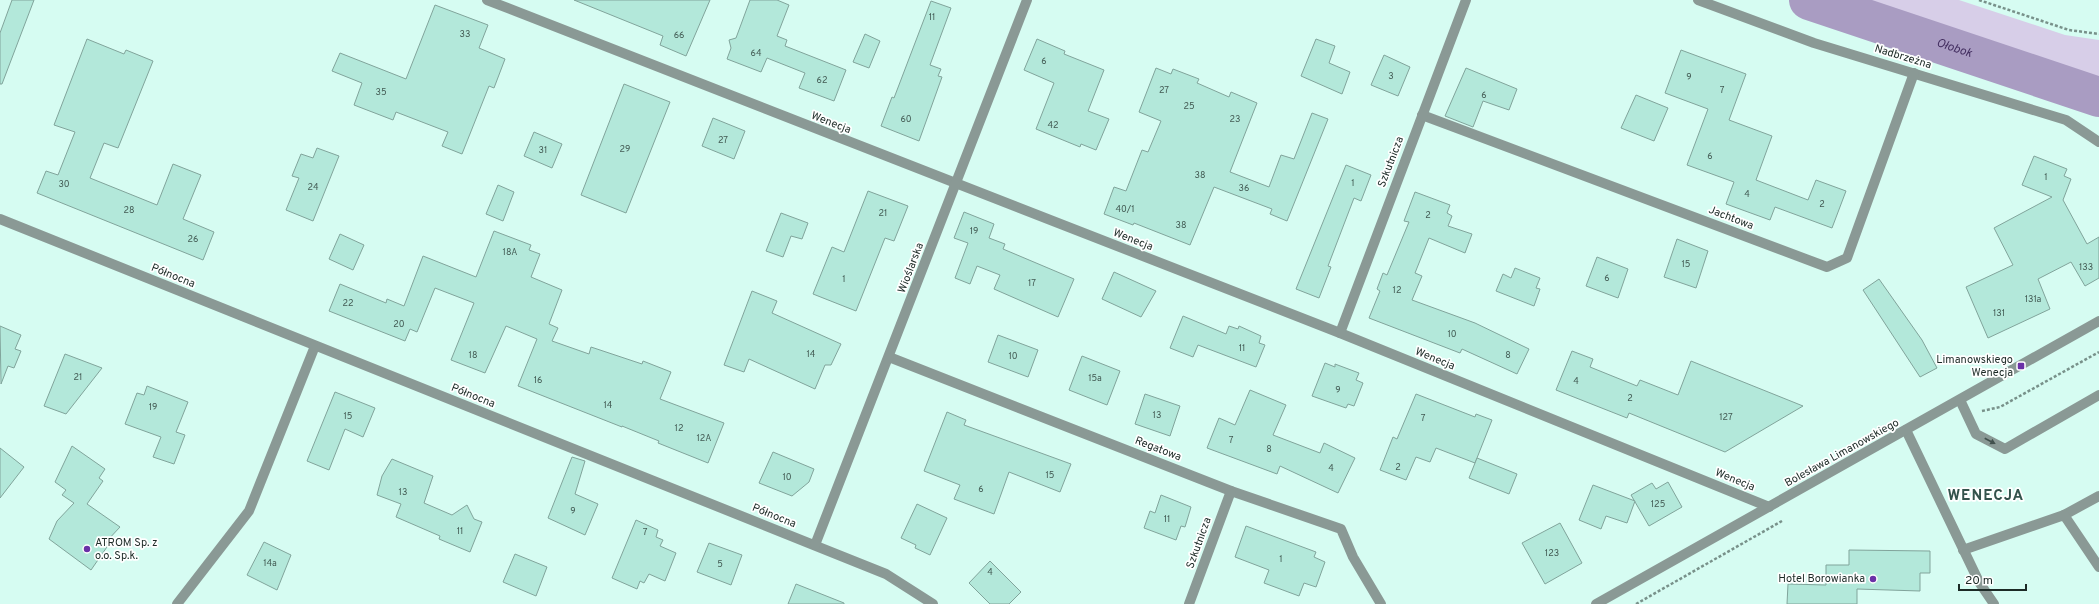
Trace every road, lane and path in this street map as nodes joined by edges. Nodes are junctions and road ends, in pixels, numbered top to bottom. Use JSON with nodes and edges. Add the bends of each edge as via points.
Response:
{"nodes":[{"id":1,"x":487,"y":0,"type":"edge"},
{"id":2,"x":1027,"y":0,"type":"edge"},
{"id":3,"x":1466,"y":0,"type":"edge"},
{"id":4,"x":1698,"y":0,"type":"edge"},
{"id":5,"x":1979,"y":0,"type":"edge"},
{"id":6,"x":2099,"y":34,"type":"edge"},
{"id":7,"x":1914,"y":73,"type":"junction"},
{"id":8,"x":1422,"y":115,"type":"junction"},
{"id":9,"x":2099,"y":142,"type":"edge"},
{"id":10,"x":956,"y":185,"type":"junction"},
{"id":11,"x":0,"y":219,"type":"edge"},
{"id":12,"x":2099,"y":321,"type":"edge"},
{"id":13,"x":1340,"y":333,"type":"junction"},
{"id":14,"x":316,"y":346,"type":"junction"},
{"id":15,"x":2099,"y":352,"type":"edge"},
{"id":16,"x":889,"y":357,"type":"junction"},
{"id":17,"x":2099,"y":395,"type":"edge"},
{"id":18,"x":1960,"y":400,"type":"junction"},
{"id":19,"x":1968,"y":416,"type":"junction"},
{"id":20,"x":1906,"y":430,"type":"junction"},
{"id":21,"x":1231,"y":491,"type":"junction"},
{"id":22,"x":2099,"y":496,"type":"edge"},
{"id":23,"x":1769,"y":507,"type":"junction"},
{"id":24,"x":2064,"y":515,"type":"junction"},
{"id":25,"x":1784,"y":519,"type":"dead end"},
{"id":26,"x":815,"y":545,"type":"junction"},
{"id":27,"x":1963,"y":550,"type":"junction"},
{"id":28,"x":2099,"y":567,"type":"edge"},
{"id":29,"x":177,"y":604,"type":"edge"},
{"id":30,"x":933,"y":604,"type":"edge"},
{"id":31,"x":1189,"y":604,"type":"edge"},
{"id":32,"x":1381,"y":604,"type":"edge"},
{"id":33,"x":1596,"y":604,"type":"edge"},
{"id":34,"x":1636,"y":604,"type":"edge"},
{"id":35,"x":1994,"y":604,"type":"edge"}],
"edges":[{"from":1,"to":10,"type":"street","name":"Wenecja"},
{"from":2,"to":10,"type":"street","name":"Wioślarska"},
{"from":3,"to":8,"type":"street","name":"Szkutnicza"},
{"from":4,"to":7,"type":"street","name":"Nadbrzeżna","via":[[1814,43]]},
{"from":5,"to":6,"type":"path","via":[[2069,30]]},
{"from":7,"to":8,"type":"street","name":"Jachtowa","via":[[1847,258],[1827,267]]},
{"from":7,"to":9,"type":"street","name":"Nadbrzeżna","via":[[2066,120]]},
{"from":8,"to":13,"type":"street","name":"Szkutnicza"},
{"from":10,"to":13,"type":"street","name":"Wenecja"},
{"from":10,"to":16,"type":"street","name":"Wioślarska"},
{"from":11,"to":14,"type":"street","name":"Północna"},
{"from":12,"to":18,"type":"street","name":"Bolesława Limanowskiego"},
{"from":13,"to":23,"type":"street","name":"Wenecja"},
{"from":14,"to":26,"type":"street","name":"Północna"},
{"from":14,"to":29,"type":"street","via":[[249,511]]},
{"from":15,"to":19,"type":"path","via":[[2000,406]]},
{"from":16,"to":21,"type":"street","name":"Regatowa"},
{"from":16,"to":26,"type":"street","name":"Wioślarska"},
{"from":19,"to":17,"type":"street","one_way":true,"via":[[1976,434],[2005,449]]},
{"from":18,"to":19,"type":"street"},
{"from":18,"to":20,"type":"street","name":"Bolesława Limanowskiego"},
{"from":20,"to":23,"type":"street","name":"Bolesława Limanowskiego"},
{"from":20,"to":27,"type":"street"},
{"from":21,"to":31,"type":"street","name":"Szkutnicza"},
{"from":21,"to":32,"type":"street","name":"Regatowa","via":[[1341,530]]},
{"from":22,"to":24,"type":"street"},
{"from":23,"to":33,"type":"street","name":"Bolesława Limanowskiego"},
{"from":24,"to":27,"type":"street"},
{"from":24,"to":28,"type":"street"},
{"from":25,"to":34,"type":"path"},
{"from":26,"to":30,"type":"street","name":"Północna","via":[[886,574]]},
{"from":27,"to":35,"type":"street","via":[[1978,582]]}]}
